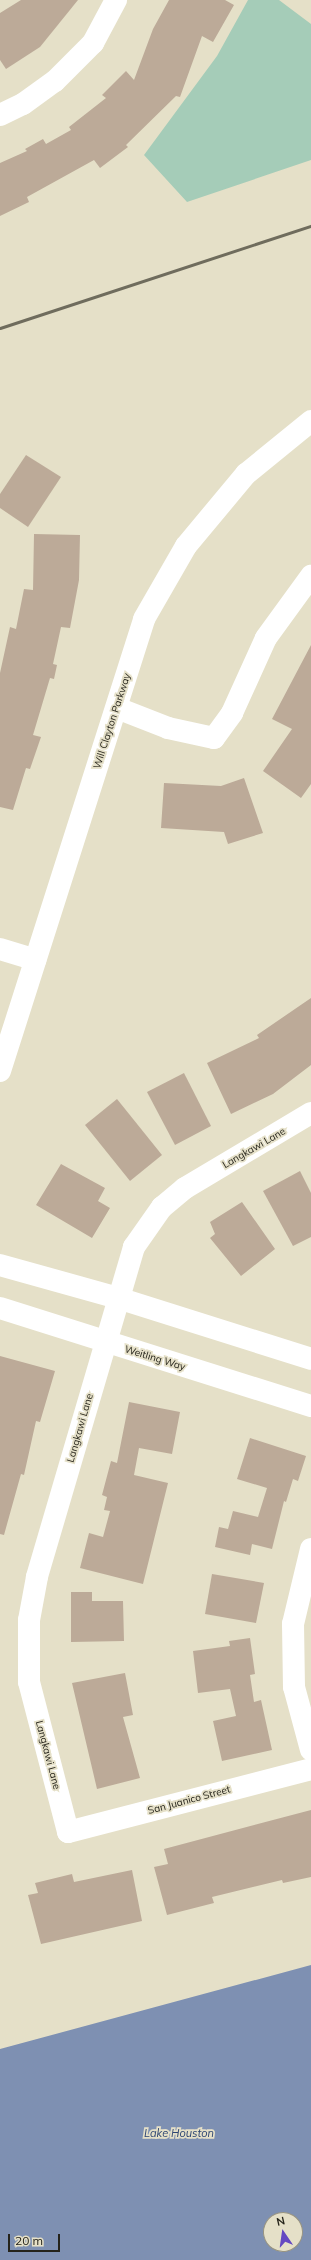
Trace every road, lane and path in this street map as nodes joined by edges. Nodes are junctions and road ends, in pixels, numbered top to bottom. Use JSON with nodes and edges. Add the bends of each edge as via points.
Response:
{"nodes":[{"id":1,"x":116,"y":0,"type":"edge"},
{"id":2,"x":0,"y":115,"type":"edge"},
{"id":3,"x":311,"y":421,"type":"edge"},
{"id":4,"x":311,"y":576,"type":"edge"},
{"id":5,"x":117,"y":708,"type":"junction"},
{"id":6,"x":0,"y":949,"type":"edge"},
{"id":7,"x":35,"y":960,"type":"junction"},
{"id":8,"x":0,"y":1071,"type":"edge"},
{"id":9,"x":311,"y":1113,"type":"edge"},
{"id":10,"x":0,"y":1265,"type":"edge"},
{"id":11,"x":118,"y":1298,"type":"junction"},
{"id":12,"x":0,"y":1308,"type":"edge"},
{"id":13,"x":104,"y":1342,"type":"junction"},
{"id":14,"x":311,"y":1359,"type":"edge"},
{"id":15,"x":311,"y":1406,"type":"edge"},
{"id":16,"x":311,"y":1549,"type":"edge"},
{"id":17,"x":311,"y":1750,"type":"edge"},
{"id":18,"x":311,"y":1769,"type":"edge"},
{"id":19,"x":68,"y":1832,"type":"joint"}],
"edges":[{"from":1,"to":2,"type":"street","via":[[93,43],[66,70],[23,104]]},
{"from":3,"to":5,"type":"street","name":"Will Clayton Parkway","via":[[246,474],[186,546],[144,619]]},
{"from":4,"to":5,"type":"street","via":[[266,638],[232,712],[214,738],[168,728]]},
{"from":5,"to":7,"type":"street","name":"Will Clayton Parkway"},
{"from":6,"to":7,"type":"street"},
{"from":7,"to":8,"type":"street","name":"Will Clayton Parkway"},
{"from":9,"to":11,"type":"street","name":"Langkawi Lane","via":[[184,1188],[162,1207],[134,1247]]},
{"from":10,"to":11,"type":"street"},
{"from":11,"to":13,"type":"street","name":"Langkawi Lane"},
{"from":11,"to":14,"type":"street"},
{"from":12,"to":13,"type":"street","name":"Weitling Way"},
{"from":13,"to":15,"type":"street","name":"Weitling Way"},
{"from":13,"to":19,"type":"street","name":"Langkawi Lane","via":[[37,1577],[29,1620],[29,1682]]},
{"from":16,"to":17,"type":"street","via":[[293,1624],[294,1687]]},
{"from":18,"to":19,"type":"street","name":"San Juanico Street"}]}
